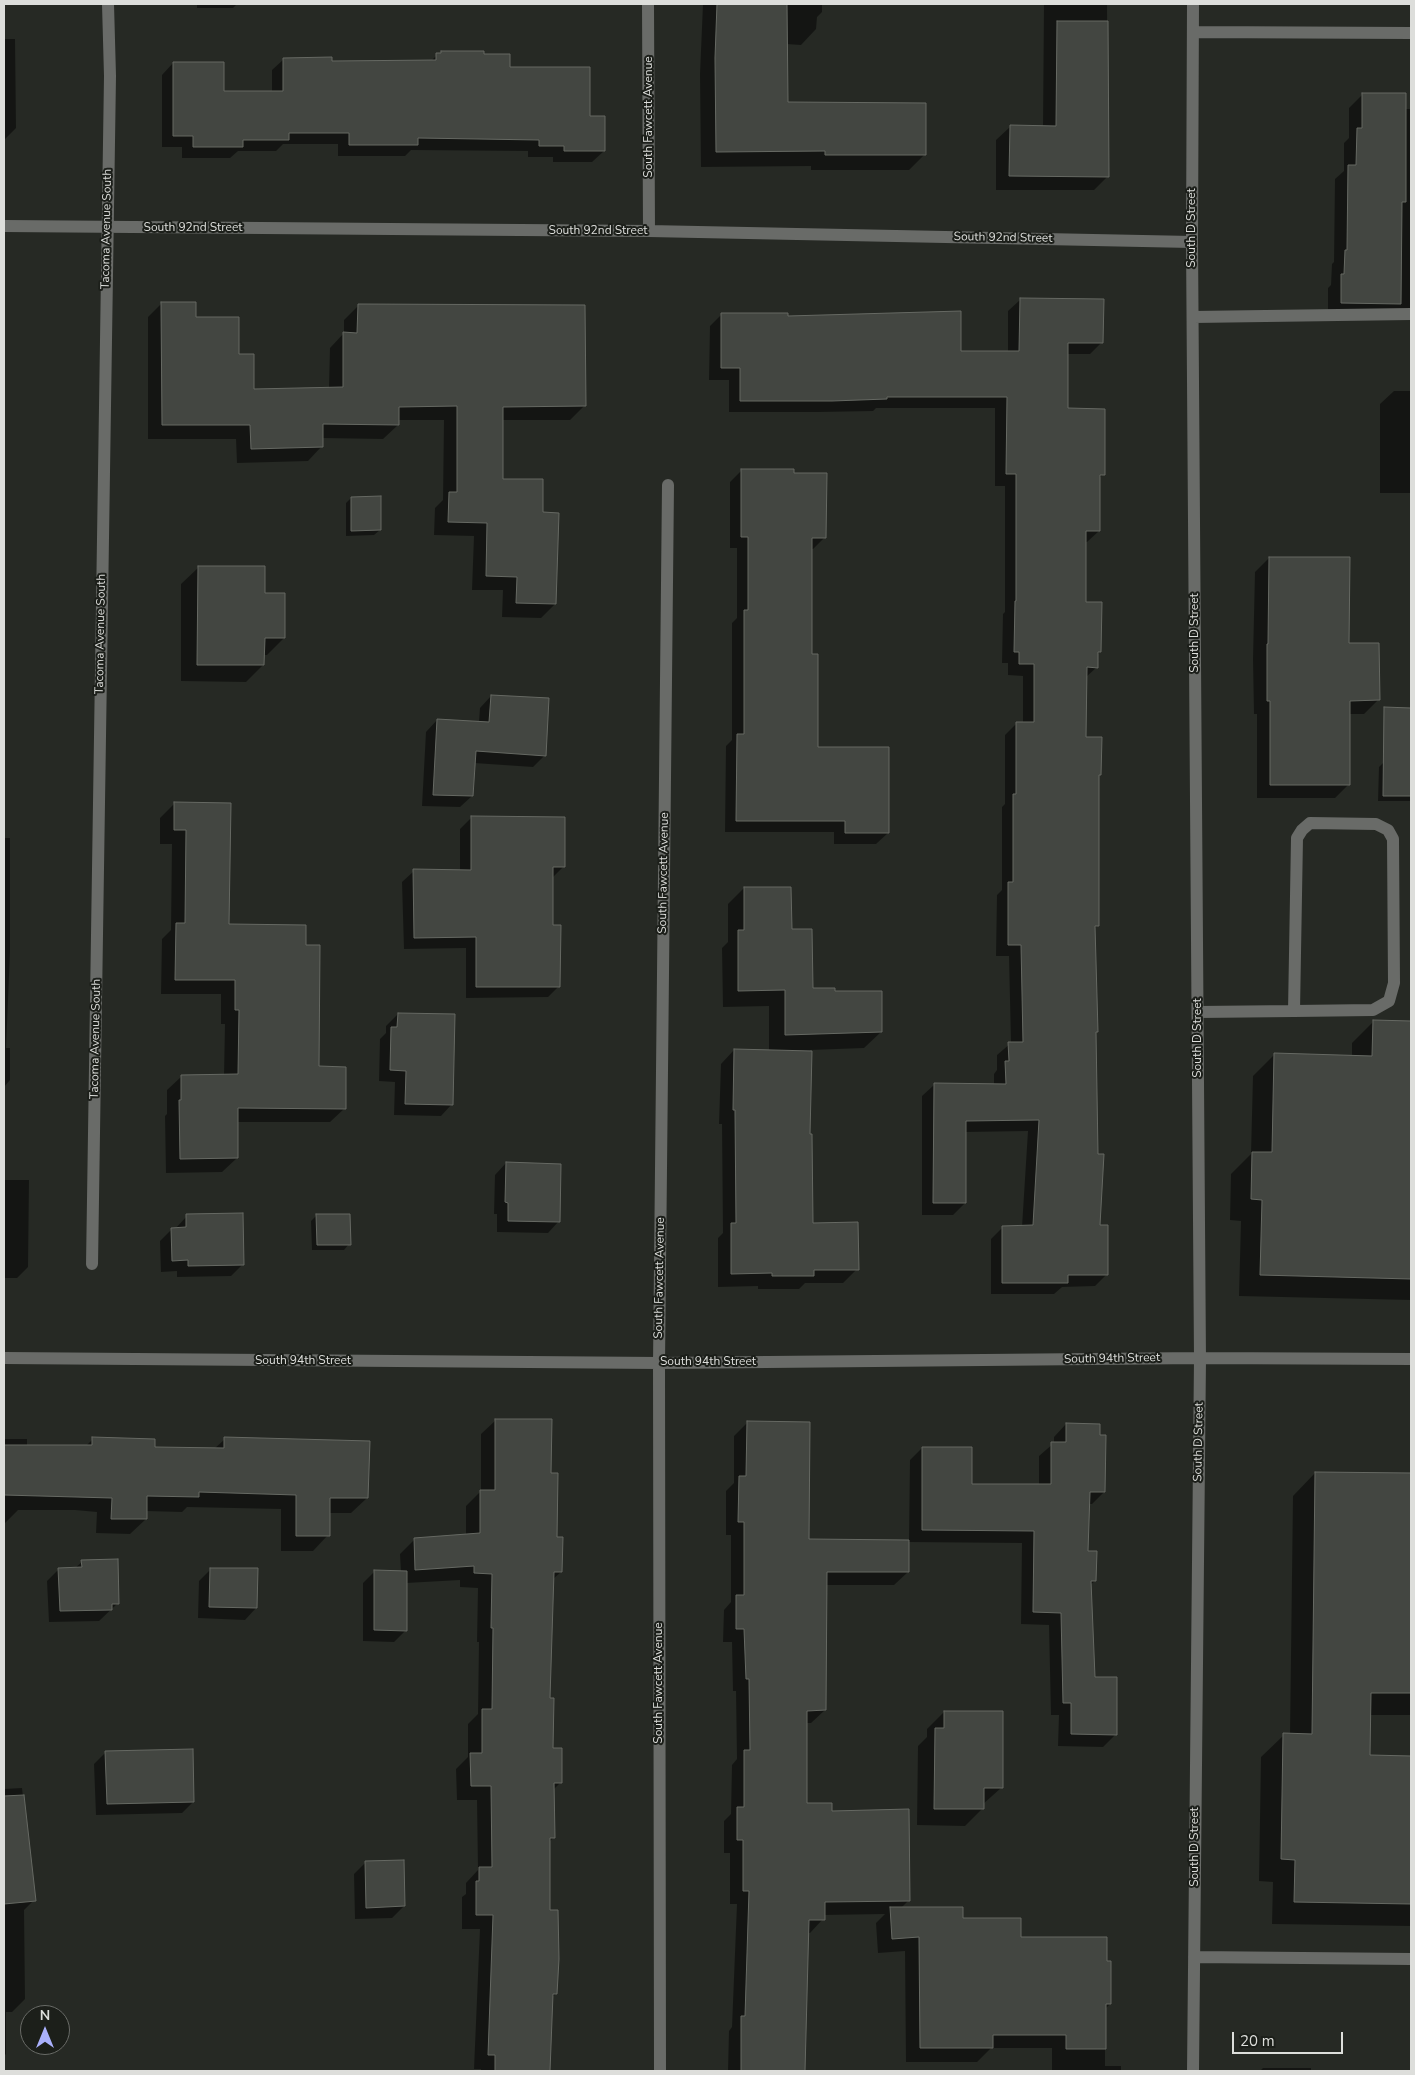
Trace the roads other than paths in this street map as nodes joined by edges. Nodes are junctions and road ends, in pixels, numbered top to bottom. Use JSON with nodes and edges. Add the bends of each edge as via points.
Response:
{"nodes":[{"id":1,"x":108,"y":4,"type":"edge"},
{"id":2,"x":648,"y":4,"type":"edge"},
{"id":3,"x":1193,"y":4,"type":"edge"},
{"id":4,"x":1193,"y":32,"type":"junction"},
{"id":5,"x":1411,"y":33,"type":"edge"},
{"id":6,"x":4,"y":226,"type":"edge"},
{"id":7,"x":107,"y":227,"type":"junction"},
{"id":8,"x":649,"y":231,"type":"junction"},
{"id":9,"x":1192,"y":242,"type":"junction"},
{"id":10,"x":1411,"y":314,"type":"edge"},
{"id":11,"x":1193,"y":317,"type":"junction"},
{"id":12,"x":668,"y":485,"type":"dead end"},
{"id":13,"x":1294,"y":1011,"type":"junction"},
{"id":14,"x":1198,"y":1012,"type":"junction"},
{"id":15,"x":92,"y":1264,"type":"dead end"},
{"id":16,"x":4,"y":1358,"type":"edge"},
{"id":17,"x":1200,"y":1358,"type":"junction"},
{"id":18,"x":1411,"y":1359,"type":"edge"},
{"id":19,"x":659,"y":1363,"type":"junction"},
{"id":20,"x":1194,"y":1957,"type":"junction"},
{"id":21,"x":1411,"y":1959,"type":"edge"},
{"id":22,"x":660,"y":2071,"type":"edge"},
{"id":23,"x":1193,"y":2071,"type":"edge"}],
"edges":[{"from":1,"to":7,"type":"street","name":"Tacoma Avenue South"},
{"from":2,"to":8,"type":"street","name":"South Fawcett Avenue"},
{"from":3,"to":4,"type":"street","name":"South D Street"},
{"from":4,"to":5,"type":"street"},
{"from":4,"to":9,"type":"street","name":"South D Street"},
{"from":6,"to":7,"type":"street","name":"South 92nd Street"},
{"from":7,"to":8,"type":"street","name":"South 92nd Street"},
{"from":7,"to":15,"type":"street","name":"Tacoma Avenue South"},
{"from":8,"to":9,"type":"street","name":"South 92nd Street"},
{"from":9,"to":11,"type":"street","name":"South D Street"},
{"from":10,"to":11,"type":"street"},
{"from":11,"to":14,"type":"street","name":"South D Street"},
{"from":12,"to":19,"type":"street","name":"South Fawcett Avenue"},
{"from":13,"to":13,"type":"street","via":[[1297,838],[1310,824],[1376,824],[1388,830],[1393,839],[1394,983],[1389,1001],[1373,1010]]},
{"from":13,"to":14,"type":"street"},
{"from":14,"to":17,"type":"street","name":"South D Street"},
{"from":16,"to":19,"type":"street","name":"South 94th Street"},
{"from":17,"to":18,"type":"street","name":"South 94th Street"},
{"from":17,"to":19,"type":"street","name":"South 94th Street"},
{"from":17,"to":20,"type":"street","name":"South D Street"},
{"from":19,"to":22,"type":"street","name":"South Fawcett Avenue"},
{"from":20,"to":21,"type":"street"},
{"from":20,"to":23,"type":"street","name":"South D Street"}]}
